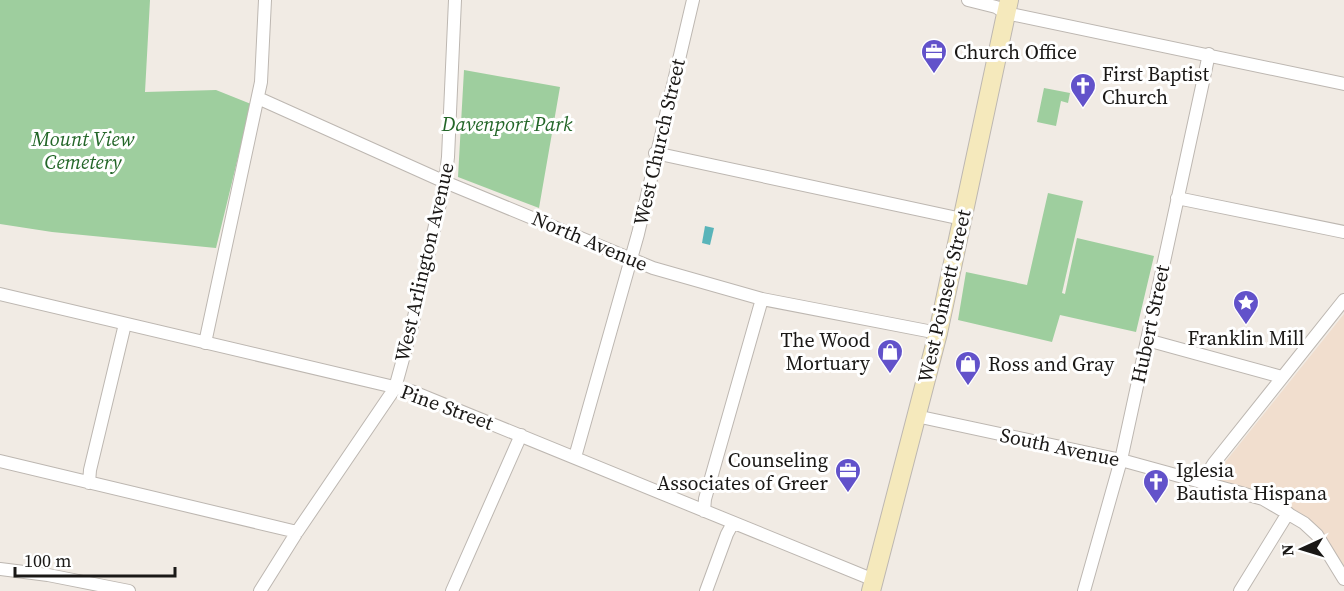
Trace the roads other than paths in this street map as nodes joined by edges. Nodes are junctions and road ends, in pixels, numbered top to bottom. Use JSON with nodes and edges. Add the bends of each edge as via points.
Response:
{"nodes":[{"id":1,"x":266,"y":0,"type":"edge"},
{"id":2,"x":455,"y":0,"type":"edge"},
{"id":3,"x":693,"y":0,"type":"edge"},
{"id":4,"x":968,"y":0,"type":"edge"},
{"id":5,"x":1008,"y":6,"type":"edge"},
{"id":6,"x":1209,"y":54,"type":"junction"},
{"id":7,"x":1344,"y":84,"type":"edge"},
{"id":8,"x":258,"y":98,"type":"junction"},
{"id":9,"x":656,"y":153,"type":"junction"},
{"id":10,"x":445,"y":182,"type":"junction"},
{"id":11,"x":1177,"y":198,"type":"junction"},
{"id":12,"x":962,"y":219,"type":"junction"},
{"id":13,"x":1344,"y":232,"type":"edge"},
{"id":14,"x":631,"y":259,"type":"junction"},
{"id":15,"x":0,"y":294,"type":"edge"},
{"id":16,"x":762,"y":299,"type":"junction"},
{"id":17,"x":1344,"y":300,"type":"edge"},
{"id":18,"x":125,"y":324,"type":"junction"},
{"id":19,"x":938,"y":333,"type":"junction"},
{"id":20,"x":1146,"y":340,"type":"junction"},
{"id":21,"x":205,"y":343,"type":"junction"},
{"id":22,"x":1282,"y":377,"type":"junction"},
{"id":23,"x":394,"y":388,"type":"junction"},
{"id":24,"x":916,"y":416,"type":"junction"},
{"id":25,"x":521,"y":435,"type":"junction"},
{"id":26,"x":575,"y":457,"type":"junction"},
{"id":27,"x":1121,"y":460,"type":"junction"},
{"id":28,"x":0,"y":461,"type":"edge"},
{"id":29,"x":1202,"y":482,"type":"junction"},
{"id":30,"x":89,"y":483,"type":"junction"},
{"id":31,"x":704,"y":511,"type":"junction"},
{"id":32,"x":1288,"y":513,"type":"junction"},
{"id":33,"x":733,"y":523,"type":"junction"},
{"id":34,"x":297,"y":532,"type":"junction"},
{"id":35,"x":0,"y":569,"type":"edge"},
{"id":36,"x":1344,"y":579,"type":"edge"},
{"id":37,"x":873,"y":585,"type":"edge"},
{"id":38,"x":129,"y":591,"type":"edge"},
{"id":39,"x":260,"y":591,"type":"edge"},
{"id":40,"x":452,"y":591,"type":"edge"},
{"id":41,"x":706,"y":591,"type":"edge"},
{"id":42,"x":1084,"y":591,"type":"edge"},
{"id":43,"x":1240,"y":591,"type":"edge"}],
"edges":[{"from":1,"to":8,"type":"street"},
{"from":2,"to":10,"type":"street","name":"West Arlington Avenue"},
{"from":3,"to":9,"type":"street","name":"West Church Street"},
{"from":4,"to":5,"type":"street"},
{"from":5,"to":6,"type":"street"},
{"from":5,"to":12,"type":"main road","name":"West Poinsett Street"},
{"from":6,"to":7,"type":"street"},
{"from":6,"to":11,"type":"street","name":"Hubert Street"},
{"from":8,"to":10,"type":"street","name":"North Avenue"},
{"from":8,"to":21,"type":"street"},
{"from":9,"to":12,"type":"street"},
{"from":9,"to":14,"type":"street","name":"West Church Street"},
{"from":10,"to":14,"type":"street","name":"North Avenue"},
{"from":10,"to":23,"type":"street","name":"West Arlington Avenue"},
{"from":11,"to":13,"type":"street"},
{"from":11,"to":20,"type":"street","name":"Hubert Street"},
{"from":12,"to":19,"type":"main road","name":"West Poinsett Street"},
{"from":14,"to":16,"type":"street","name":"North Avenue"},
{"from":14,"to":26,"type":"street","name":"West Church Street"},
{"from":15,"to":18,"type":"street","name":"Pine Street"},
{"from":16,"to":19,"type":"street","name":"North Avenue"},
{"from":16,"to":31,"type":"street"},
{"from":17,"to":22,"type":"street"},
{"from":18,"to":21,"type":"street","name":"Pine Street"},
{"from":18,"to":30,"type":"street"},
{"from":19,"to":24,"type":"main road","name":"West Poinsett Street"},
{"from":20,"to":22,"type":"street"},
{"from":20,"to":27,"type":"street","name":"Hubert Street"},
{"from":21,"to":23,"type":"street","name":"Pine Street"},
{"from":22,"to":29,"type":"street"},
{"from":23,"to":25,"type":"street","name":"Pine Street","via":[[411,391]]},
{"from":23,"to":34,"type":"street","name":"West Arlington Avenue"},
{"from":24,"to":27,"type":"street","name":"South Avenue"},
{"from":24,"to":37,"type":"main road","name":"West Poinsett Street"},
{"from":25,"to":26,"type":"street","name":"Pine Street"},
{"from":25,"to":40,"type":"street"},
{"from":26,"to":31,"type":"street","name":"Pine Street"},
{"from":27,"to":29,"type":"street","name":"South Avenue"},
{"from":27,"to":42,"type":"street","name":"Hubert Street"},
{"from":28,"to":30,"type":"street"},
{"from":29,"to":32,"type":"street","name":"South Avenue","via":[[1263,499]]},
{"from":30,"to":34,"type":"street"},
{"from":31,"to":33,"type":"street","name":"Pine Street"},
{"from":32,"to":36,"type":"street","name":"South Avenue","via":[[1325,544]]},
{"from":32,"to":43,"type":"street"},
{"from":33,"to":37,"type":"street","name":"Pine Street"},
{"from":33,"to":41,"type":"street"},
{"from":34,"to":39,"type":"street","name":"West Arlington Avenue"},
{"from":35,"to":38,"type":"street"}]}
